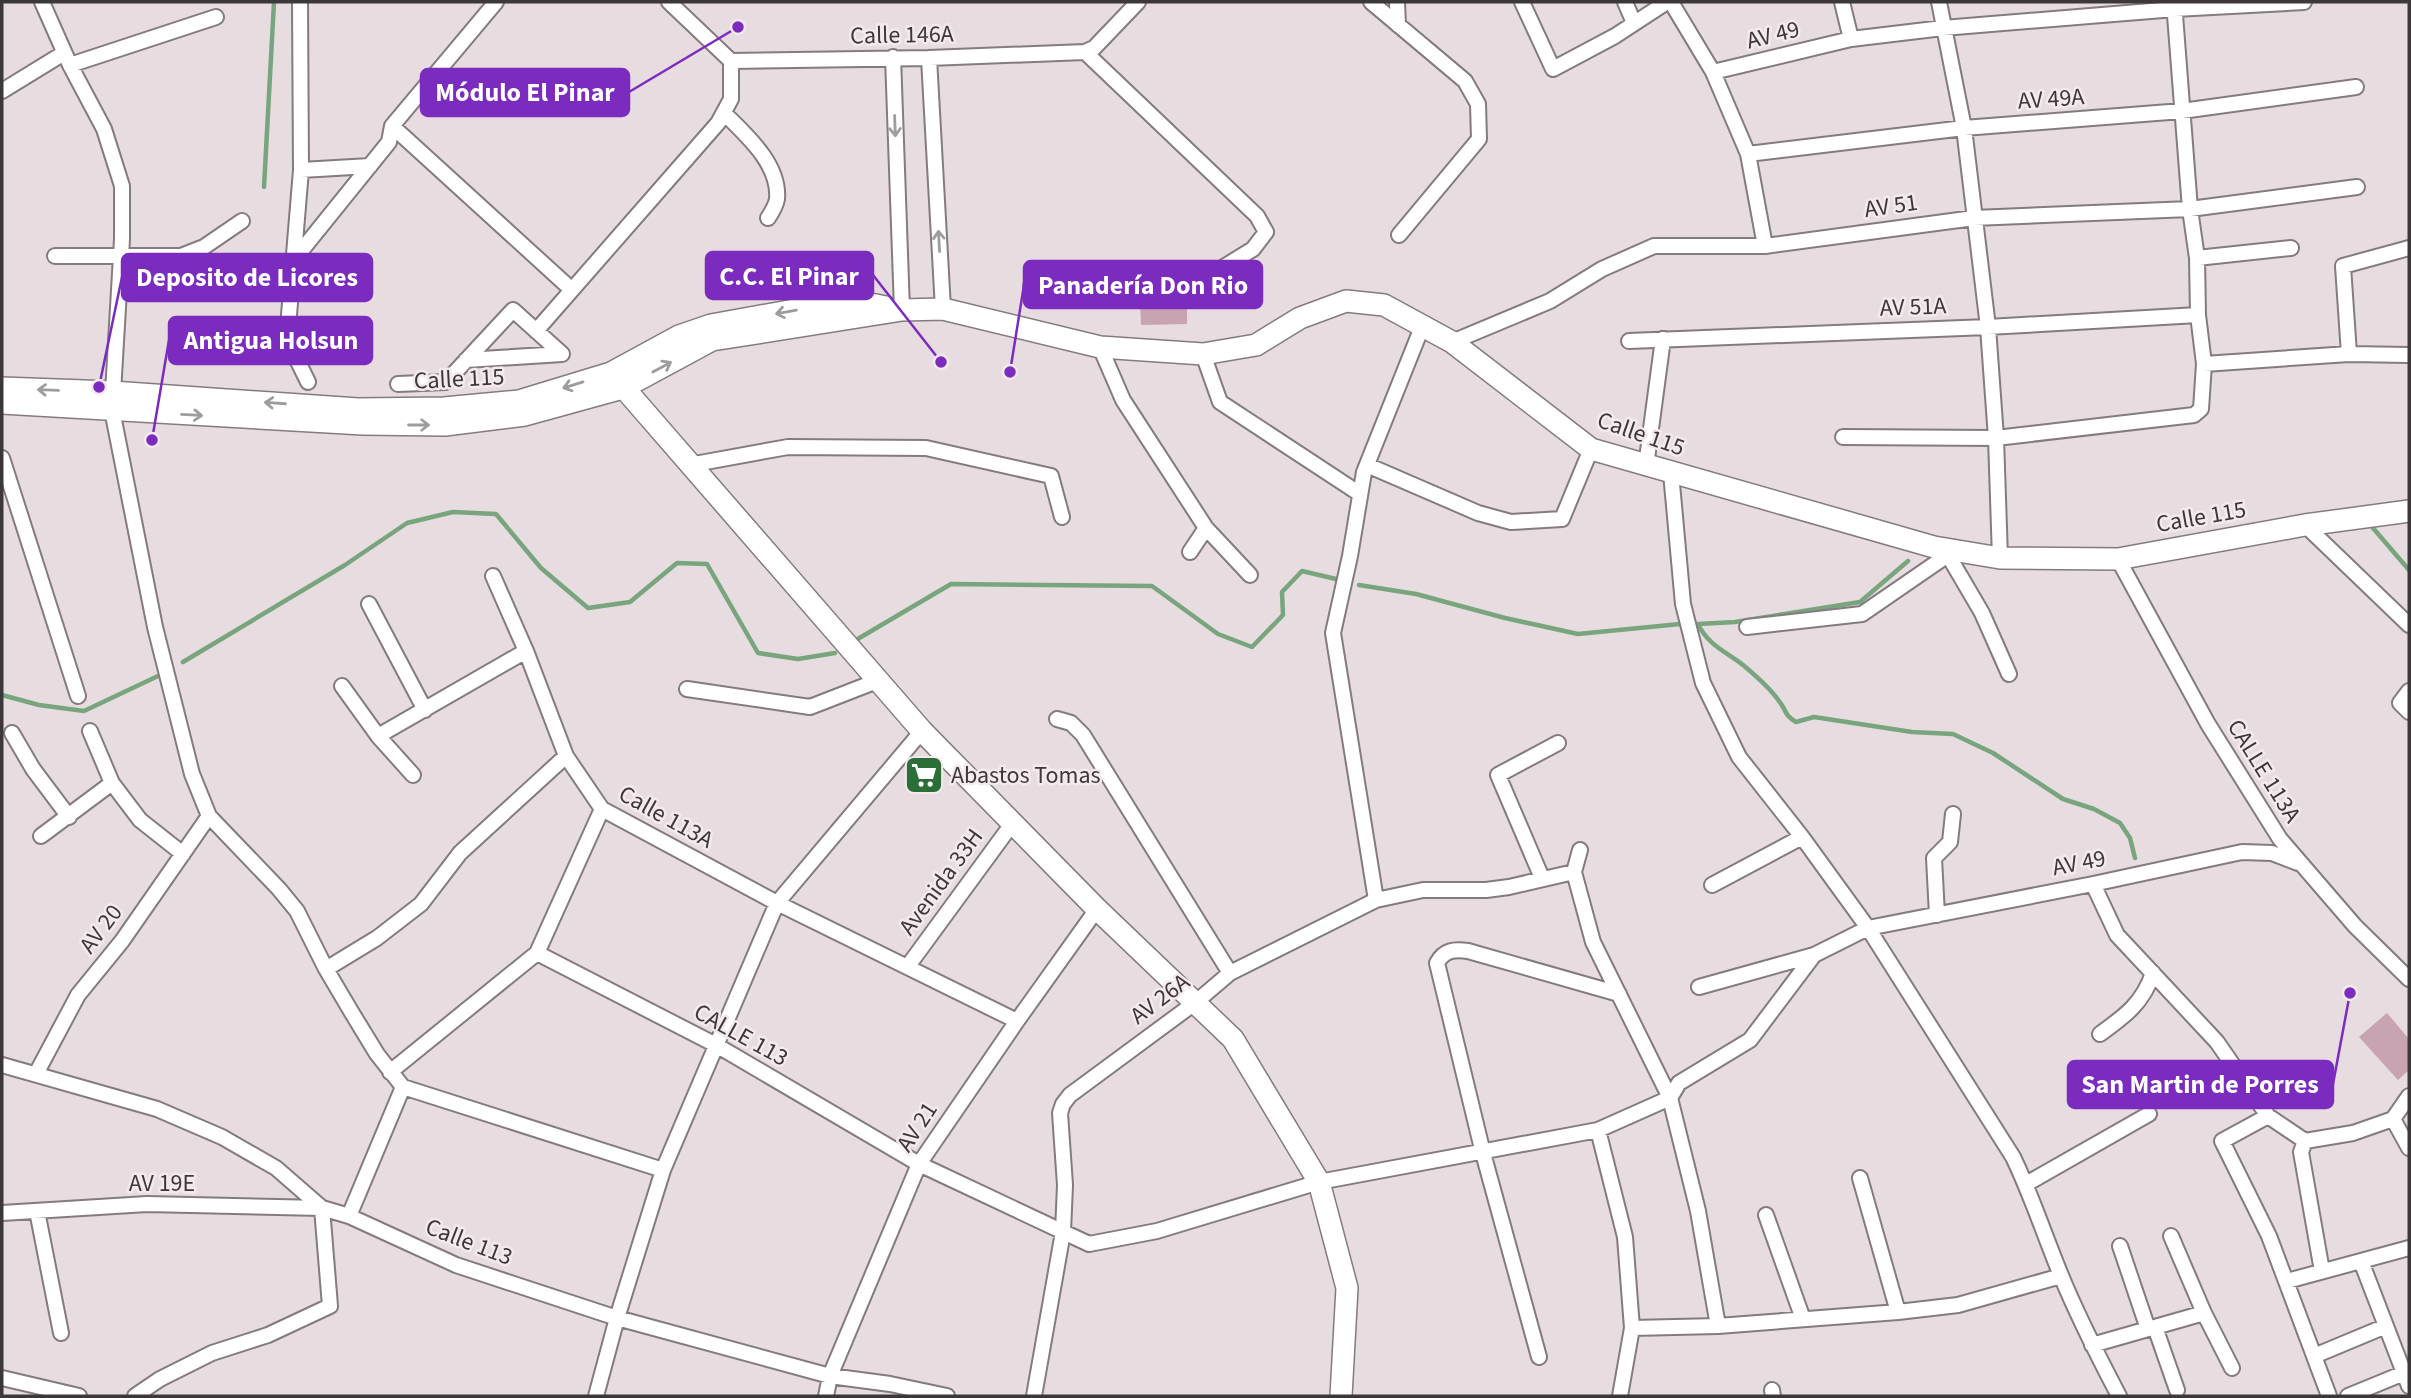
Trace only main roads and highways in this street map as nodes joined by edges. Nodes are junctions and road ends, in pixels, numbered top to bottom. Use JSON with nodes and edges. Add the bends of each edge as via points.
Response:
{"nodes":[{"id":1,"x":617,"y":381,"type":"junction"},
{"id":2,"x":2,"y":388,"type":"edge"},
{"id":3,"x":112,"y":401,"type":"junction"},
{"id":4,"x":2,"y":403,"type":"edge"},
{"id":5,"x":2409,"y":511,"type":"edge"},
{"id":6,"x":1341,"y":1396,"type":"edge"}],
"edges":[{"from":1,"to":3,"type":"main road","name":"Calle 115","via":[[525,415],[445,425],[363,424]]},
{"from":1,"to":5,"type":"main road","name":"Calle 115","via":[[712,340],[902,310],[943,309],[1100,347],[1203,354],[1256,345],[1300,318],[1346,301],[1384,305],[1452,342],[1591,449],[1951,553],[2118,559]]},
{"from":1,"to":6,"type":"main road","via":[[922,731],[1233,1039],[1319,1182],[1347,1288]]},
{"from":3,"to":2,"type":"main road","name":"Calle 115","one_way":true},
{"from":3,"to":4,"type":"main road","name":"Calle 115"}]}
